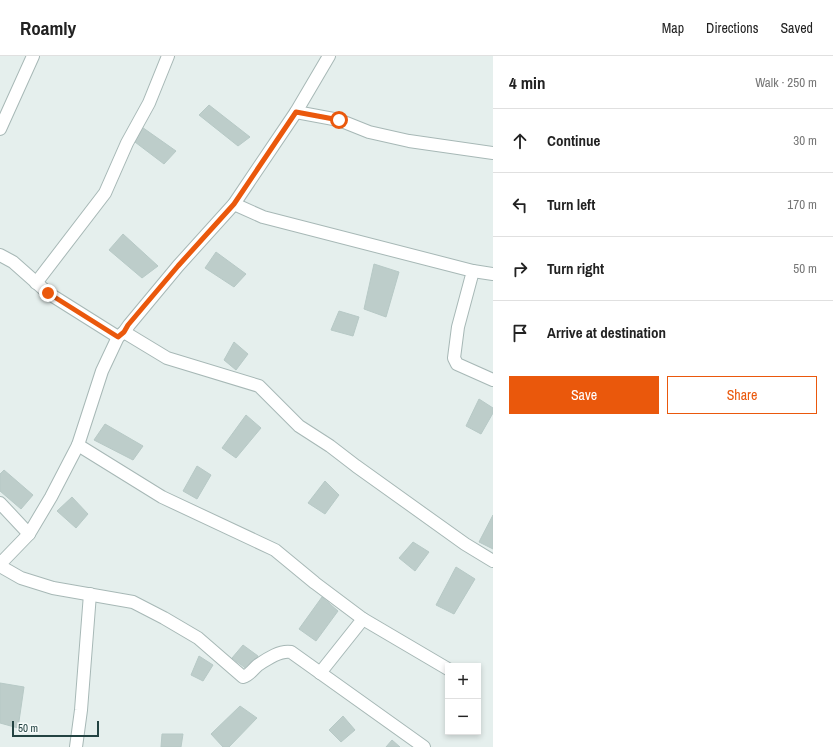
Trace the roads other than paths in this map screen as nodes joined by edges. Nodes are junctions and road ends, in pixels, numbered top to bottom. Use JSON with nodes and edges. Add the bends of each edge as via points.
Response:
{"nodes":[{"id":1,"x":33,"y":56,"type":"edge"},
{"id":2,"x":168,"y":56,"type":"edge"},
{"id":3,"x":329,"y":56,"type":"edge"},
{"id":4,"x":296,"y":112,"type":"junction"},
{"id":5,"x":0,"y":129,"type":"edge"},
{"id":6,"x":493,"y":153,"type":"edge"},
{"id":7,"x":234,"y":204,"type":"junction"},
{"id":8,"x":0,"y":255,"type":"edge"},
{"id":9,"x":473,"y":271,"type":"junction"},
{"id":10,"x":493,"y":274,"type":"edge"},
{"id":11,"x":36,"y":283,"type":"junction"},
{"id":12,"x":121,"y":335,"type":"junction"},
{"id":13,"x":493,"y":380,"type":"edge"},
{"id":14,"x":78,"y":445,"type":"junction"},
{"id":15,"x":0,"y":503,"type":"edge"},
{"id":16,"x":29,"y":534,"type":"junction"},
{"id":17,"x":493,"y":561,"type":"edge"},
{"id":18,"x":0,"y":565,"type":"edge"},
{"id":19,"x":90,"y":594,"type":"junction"},
{"id":20,"x":363,"y":619,"type":"junction"},
{"id":21,"x":445,"y":666,"type":"edge"},
{"id":22,"x":320,"y":673,"type":"junction"},
{"id":23,"x":76,"y":747,"type":"edge"},
{"id":24,"x":424,"y":747,"type":"edge"}],
"edges":[{"from":1,"to":5,"type":"street"},
{"from":2,"to":11,"type":"street","via":[[149,103],[127,143],[105,193]]},
{"from":3,"to":4,"type":"street"},
{"from":4,"to":6,"type":"street","via":[[339,120],[369,132],[409,141]]},
{"from":4,"to":7,"type":"street"},
{"from":7,"to":9,"type":"street","via":[[263,217]]},
{"from":7,"to":12,"type":"street"},
{"from":8,"to":11,"type":"street","via":[[13,262]]},
{"from":9,"to":10,"type":"street"},
{"from":9,"to":13,"type":"street","via":[[458,327],[454,358],[457,364]]},
{"from":11,"to":12,"type":"street","via":[[48,293]]},
{"from":12,"to":14,"type":"street","via":[[102,371]]},
{"from":12,"to":17,"type":"street","via":[[167,358],[259,386],[300,426],[465,544]]},
{"from":14,"to":16,"type":"street"},
{"from":14,"to":20,"type":"street","via":[[162,497],[275,550]]},
{"from":15,"to":16,"type":"street"},
{"from":16,"to":18,"type":"street"},
{"from":18,"to":19,"type":"street","via":[[21,578],[53,588]]},
{"from":19,"to":22,"type":"street","via":[[133,602],[164,618],[198,638],[243,677],[283,651],[291,652]]},
{"from":19,"to":23,"type":"street"},
{"from":20,"to":21,"type":"street"},
{"from":20,"to":22,"type":"street"},
{"from":22,"to":24,"type":"street"}]}
